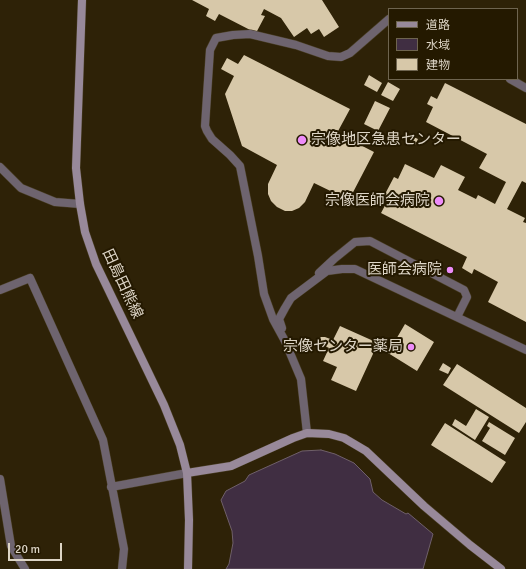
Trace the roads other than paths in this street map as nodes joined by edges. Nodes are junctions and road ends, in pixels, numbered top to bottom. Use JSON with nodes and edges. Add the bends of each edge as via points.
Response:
{"nodes":[{"id":1,"x":82,"y":0,"type":"edge"},
{"id":2,"x":388,"y":20,"type":"edge"},
{"id":3,"x":512,"y":80,"type":"edge"},
{"id":4,"x":526,"y":88,"type":"edge"},
{"id":5,"x":0,"y":167,"type":"edge"},
{"id":6,"x":80,"y":204,"type":"junction"},
{"id":7,"x":0,"y":290,"type":"edge"},
{"id":8,"x":304,"y":290,"type":"junction"},
{"id":9,"x":456,"y":317,"type":"junction"},
{"id":10,"x":285,"y":341,"type":"junction"},
{"id":11,"x":526,"y":350,"type":"edge"},
{"id":12,"x":307,"y":434,"type":"junction"},
{"id":13,"x":187,"y":473,"type":"junction"},
{"id":14,"x":0,"y":479,"type":"edge"},
{"id":15,"x":112,"y":487,"type":"junction"},
{"id":16,"x":25,"y":569,"type":"edge"},
{"id":17,"x":122,"y":569,"type":"edge"},
{"id":18,"x":188,"y":569,"type":"edge"},
{"id":19,"x":501,"y":569,"type":"edge"}],
"edges":[{"from":1,"to":6,"type":"main road","name":"田島田熊線","via":[[76,168]]},
{"from":2,"to":10,"type":"street","via":[[350,53],[341,57],[328,56],[250,34],[216,38],[210,50],[207,131],[240,166],[264,294]]},
{"from":3,"to":4,"type":"street"},
{"from":5,"to":6,"type":"street","via":[[21,188],[55,202]]},
{"from":6,"to":13,"type":"main road","name":"田島田熊線","via":[[85,232],[96,264],[164,405],[180,445]]},
{"from":7,"to":15,"type":"street","via":[[30,278],[103,440]]},
{"from":8,"to":9,"type":"street","via":[[327,271],[355,269]]},
{"from":8,"to":9,"type":"street","via":[[334,259],[355,242],[370,241],[464,290],[467,297]]},
{"from":8,"to":10,"type":"street","via":[[291,298],[279,320]]},
{"from":9,"to":11,"type":"street"},
{"from":10,"to":12,"type":"street","via":[[301,379]]},
{"from":12,"to":13,"type":"main road","via":[[292,438],[231,466]]},
{"from":12,"to":19,"type":"main road","via":[[329,434],[344,438],[366,451],[424,506]]},
{"from":13,"to":15,"type":"street"},
{"from":13,"to":18,"type":"main road","name":"田島田熊線"},
{"from":14,"to":16,"type":"street","via":[[11,546]]},
{"from":15,"to":17,"type":"street","via":[[124,549]]}]}
